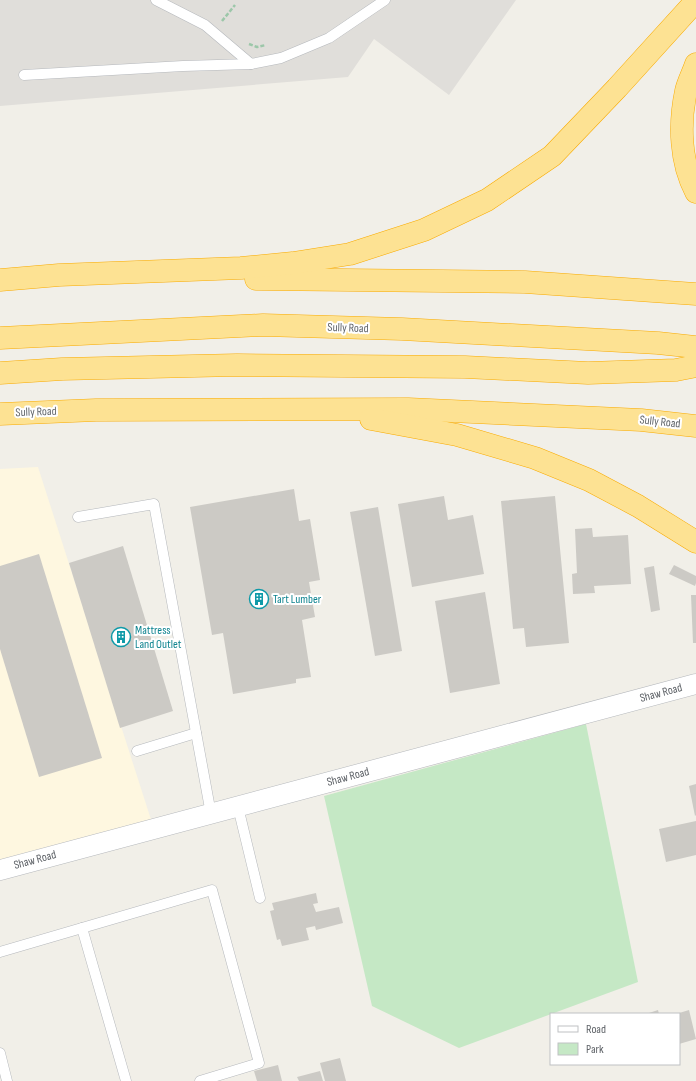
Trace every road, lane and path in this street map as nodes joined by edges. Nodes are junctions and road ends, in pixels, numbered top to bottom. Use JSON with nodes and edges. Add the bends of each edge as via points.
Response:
{"nodes":[{"id":1,"x":156,"y":0,"type":"edge"},
{"id":2,"x":384,"y":0,"type":"edge"},
{"id":3,"x":696,"y":1,"type":"edge"},
{"id":4,"x":235,"y":5,"type":"dead end"},
{"id":5,"x":226,"y":27,"type":"dead end"},
{"id":6,"x":246,"y":42,"type":"dead end"},
{"id":7,"x":272,"y":45,"type":"dead end"},
{"id":8,"x":251,"y":64,"type":"junction"},
{"id":9,"x":696,"y":64,"type":"edge"},
{"id":10,"x":24,"y":75,"type":"dead end"},
{"id":11,"x":696,"y":192,"type":"edge"},
{"id":12,"x":59,"y":275,"type":"junction"},
{"id":13,"x":0,"y":280,"type":"edge"},
{"id":14,"x":696,"y":294,"type":"edge"},
{"id":15,"x":0,"y":338,"type":"edge"},
{"id":16,"x":696,"y":347,"type":"edge"},
{"id":17,"x":696,"y":366,"type":"edge"},
{"id":18,"x":0,"y":373,"type":"edge"},
{"id":19,"x":315,"y":408,"type":"junction"},
{"id":20,"x":0,"y":414,"type":"edge"},
{"id":21,"x":696,"y":426,"type":"edge"},
{"id":22,"x":78,"y":517,"type":"dead end"},
{"id":23,"x":696,"y":542,"type":"edge"},
{"id":24,"x":696,"y":684,"type":"edge"},
{"id":25,"x":196,"y":733,"type":"junction"},
{"id":26,"x":137,"y":751,"type":"dead end"},
{"id":27,"x":238,"y":807,"type":"junction"},
{"id":28,"x":211,"y":814,"type":"junction"},
{"id":29,"x":0,"y":870,"type":"edge"},
{"id":30,"x":260,"y":898,"type":"dead end"},
{"id":31,"x":82,"y":928,"type":"junction"},
{"id":32,"x":0,"y":952,"type":"edge"},
{"id":33,"x":0,"y":1052,"type":"edge"},
{"id":34,"x":7,"y":1081,"type":"edge"},
{"id":35,"x":126,"y":1081,"type":"edge"},
{"id":36,"x":200,"y":1081,"type":"edge"}],
"edges":[{"from":1,"to":8,"type":"lane","via":[[205,25]]},
{"from":2,"to":8,"type":"lane","via":[[329,38],[281,58]]},
{"from":3,"to":12,"type":"highway","via":[[552,156],[486,200],[424,230],[350,254],[293,263],[241,268]]},
{"from":4,"to":5,"type":"path","via":[[221,22]]},
{"from":6,"to":7,"type":"path","via":[[257,47]]},
{"from":8,"to":10,"type":"lane"},
{"from":9,"to":11,"type":"highway","via":[[687,89],[682,116],[682,140]]},
{"from":12,"to":13,"type":"highway"},
{"from":12,"to":14,"type":"highway","via":[[525,282]]},
{"from":15,"to":16,"type":"highway","name":"Sully Road","via":[[263,325],[402,329]]},
{"from":17,"to":18,"type":"highway","via":[[676,370],[588,373],[465,367],[237,365]]},
{"from":19,"to":20,"type":"highway","name":"Sully Road","via":[[96,410]]},
{"from":19,"to":21,"type":"highway","name":"Sully Road","via":[[423,409],[642,420]]},
{"from":19,"to":23,"type":"highway","via":[[457,435],[535,458],[589,480],[638,506]]},
{"from":22,"to":25,"type":"lane","via":[[154,504]]},
{"from":24,"to":27,"type":"street","name":"Shaw Road"},
{"from":25,"to":26,"type":"lane"},
{"from":25,"to":28,"type":"lane"},
{"from":27,"to":28,"type":"street","name":"Shaw Road"},
{"from":27,"to":30,"type":"lane"},
{"from":28,"to":29,"type":"street","name":"Shaw Road"},
{"from":31,"to":32,"type":"lane"},
{"from":31,"to":35,"type":"lane"},
{"from":31,"to":36,"type":"lane","via":[[212,890],[259,1063]]},
{"from":33,"to":34,"type":"lane"}]}
